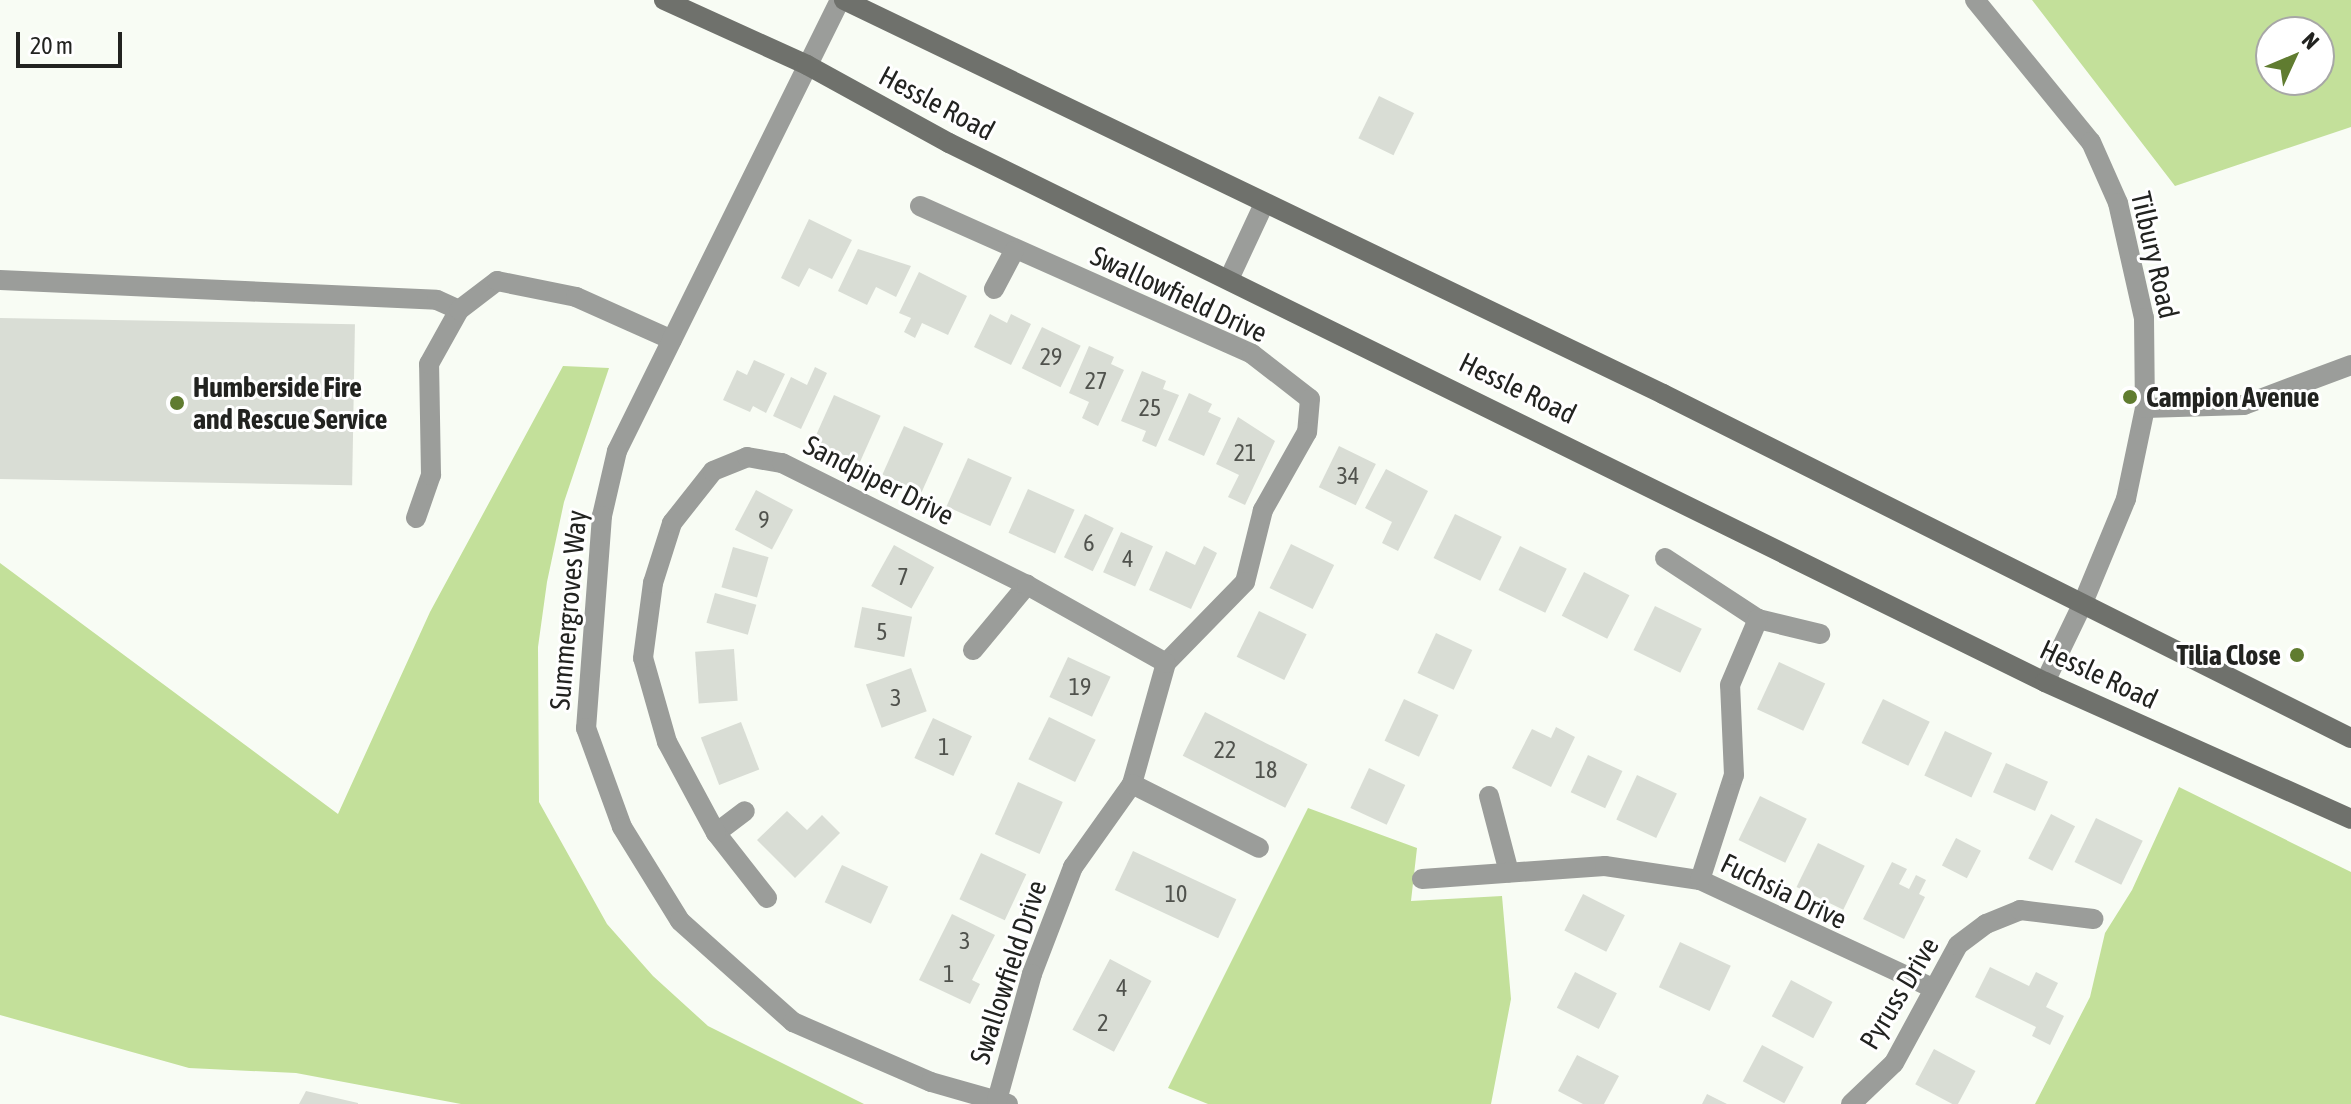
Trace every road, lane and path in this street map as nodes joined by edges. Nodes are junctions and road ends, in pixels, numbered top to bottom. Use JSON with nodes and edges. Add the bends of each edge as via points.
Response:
{"nodes":[{"id":1,"x":664,"y":0,"type":"edge"},
{"id":2,"x":842,"y":0,"type":"edge"},
{"id":3,"x":1975,"y":0,"type":"edge"},
{"id":4,"x":807,"y":65,"type":"junction"},
{"id":5,"x":1264,"y":204,"type":"junction"},
{"id":6,"x":920,"y":206,"type":"dead end"},
{"id":7,"x":1014,"y":251,"type":"junction"},
{"id":8,"x":1229,"y":279,"type":"junction"},
{"id":9,"x":0,"y":280,"type":"edge"},
{"id":10,"x":994,"y":289,"type":"dead end"},
{"id":11,"x":459,"y":310,"type":"junction"},
{"id":12,"x":672,"y":340,"type":"junction"},
{"id":13,"x":2351,"y":365,"type":"edge"},
{"id":14,"x":2145,"y":408,"type":"junction"},
{"id":15,"x":416,"y":518,"type":"dead end"},
{"id":16,"x":1665,"y":558,"type":"dead end"},
{"id":17,"x":1027,"y":585,"type":"junction"},
{"id":18,"x":2082,"y":605,"type":"junction"},
{"id":19,"x":1758,"y":619,"type":"junction"},
{"id":20,"x":1820,"y":634,"type":"dead end"},
{"id":21,"x":973,"y":650,"type":"dead end"},
{"id":22,"x":1166,"y":663,"type":"junction"},
{"id":23,"x":2045,"y":682,"type":"junction"},
{"id":24,"x":2351,"y":738,"type":"edge"},
{"id":25,"x":1132,"y":784,"type":"junction"},
{"id":26,"x":1489,"y":796,"type":"dead end"},
{"id":27,"x":745,"y":811,"type":"dead end"},
{"id":28,"x":2351,"y":819,"type":"edge"},
{"id":29,"x":716,"y":833,"type":"junction"},
{"id":30,"x":1259,"y":848,"type":"dead end"},
{"id":31,"x":1509,"y":872,"type":"junction"},
{"id":32,"x":1422,"y":879,"type":"dead end"},
{"id":33,"x":1700,"y":880,"type":"junction"},
{"id":34,"x":767,"y":898,"type":"dead end"},
{"id":35,"x":2093,"y":919,"type":"dead end"},
{"id":36,"x":1933,"y":988,"type":"junction"},
{"id":37,"x":1002,"y":1102,"type":"edge"},
{"id":38,"x":1851,"y":1104,"type":"edge"}],
"edges":[{"from":1,"to":4,"type":"street","name":"Hessle Road"},
{"from":2,"to":4,"type":"street","name":"Summergroves Way"},
{"from":2,"to":5,"type":"street","name":"Hessle Road"},
{"from":3,"to":14,"type":"street","name":"Tilbury Road","via":[[2091,142],[2118,203],[2144,318]]},
{"from":4,"to":8,"type":"street","name":"Hessle Road","via":[[949,143]]},
{"from":4,"to":12,"type":"street","name":"Summergroves Way"},
{"from":5,"to":8,"type":"street"},
{"from":5,"to":18,"type":"street","name":"Hessle Road","via":[[1663,394]]},
{"from":6,"to":7,"type":"street","name":"Swallowfield Drive"},
{"from":7,"to":10,"type":"street"},
{"from":7,"to":22,"type":"street","name":"Swallowfield Drive","via":[[1252,354],[1310,399],[1307,432],[1263,510],[1245,582]]},
{"from":8,"to":23,"type":"street","name":"Hessle Road"},
{"from":9,"to":11,"type":"street","via":[[437,300]]},
{"from":11,"to":12,"type":"street","via":[[497,281],[576,297]]},
{"from":11,"to":15,"type":"street","via":[[429,364],[431,475]]},
{"from":12,"to":37,"type":"street","name":"Summergroves Way","via":[[617,451],[602,516],[586,728],[622,827],[680,921],[793,1022],[931,1082]]},
{"from":13,"to":14,"type":"street","via":[[2244,405]]},
{"from":14,"to":18,"type":"street","name":"Tilbury Road","via":[[2126,499]]},
{"from":16,"to":19,"type":"street"},
{"from":17,"to":21,"type":"street"},
{"from":17,"to":22,"type":"street","name":"Sandpiper Drive"},
{"from":17,"to":29,"type":"street","name":"Sandpiper Drive","via":[[782,463],[747,457],[703,478],[672,523],[653,583],[643,658],[667,742]]},
{"from":18,"to":23,"type":"street","name":"Tilbury Road"},
{"from":18,"to":24,"type":"street","name":"Hessle Road"},
{"from":19,"to":20,"type":"street"},
{"from":19,"to":33,"type":"street","via":[[1730,685],[1734,775]]},
{"from":22,"to":25,"type":"street","name":"Swallowfield Drive"},
{"from":23,"to":28,"type":"street","name":"Hessle Road"},
{"from":25,"to":30,"type":"street"},
{"from":25,"to":37,"type":"street","name":"Swallowfield Drive","via":[[1073,867],[1032,974]]},
{"from":26,"to":31,"type":"street"},
{"from":27,"to":29,"type":"street"},
{"from":29,"to":34,"type":"street","name":"Sandpiper Drive"},
{"from":31,"to":32,"type":"street","name":"Fuchsia Drive"},
{"from":31,"to":33,"type":"street","name":"Fuchsia Drive","via":[[1605,866]]},
{"from":33,"to":36,"type":"street","name":"Fuchsia Drive"},
{"from":35,"to":36,"type":"street","name":"Pyruss Drive","via":[[2020,910],[1986,924],[1958,945]]},
{"from":36,"to":38,"type":"street","name":"Pyruss Drive","via":[[1894,1063]]}]}
